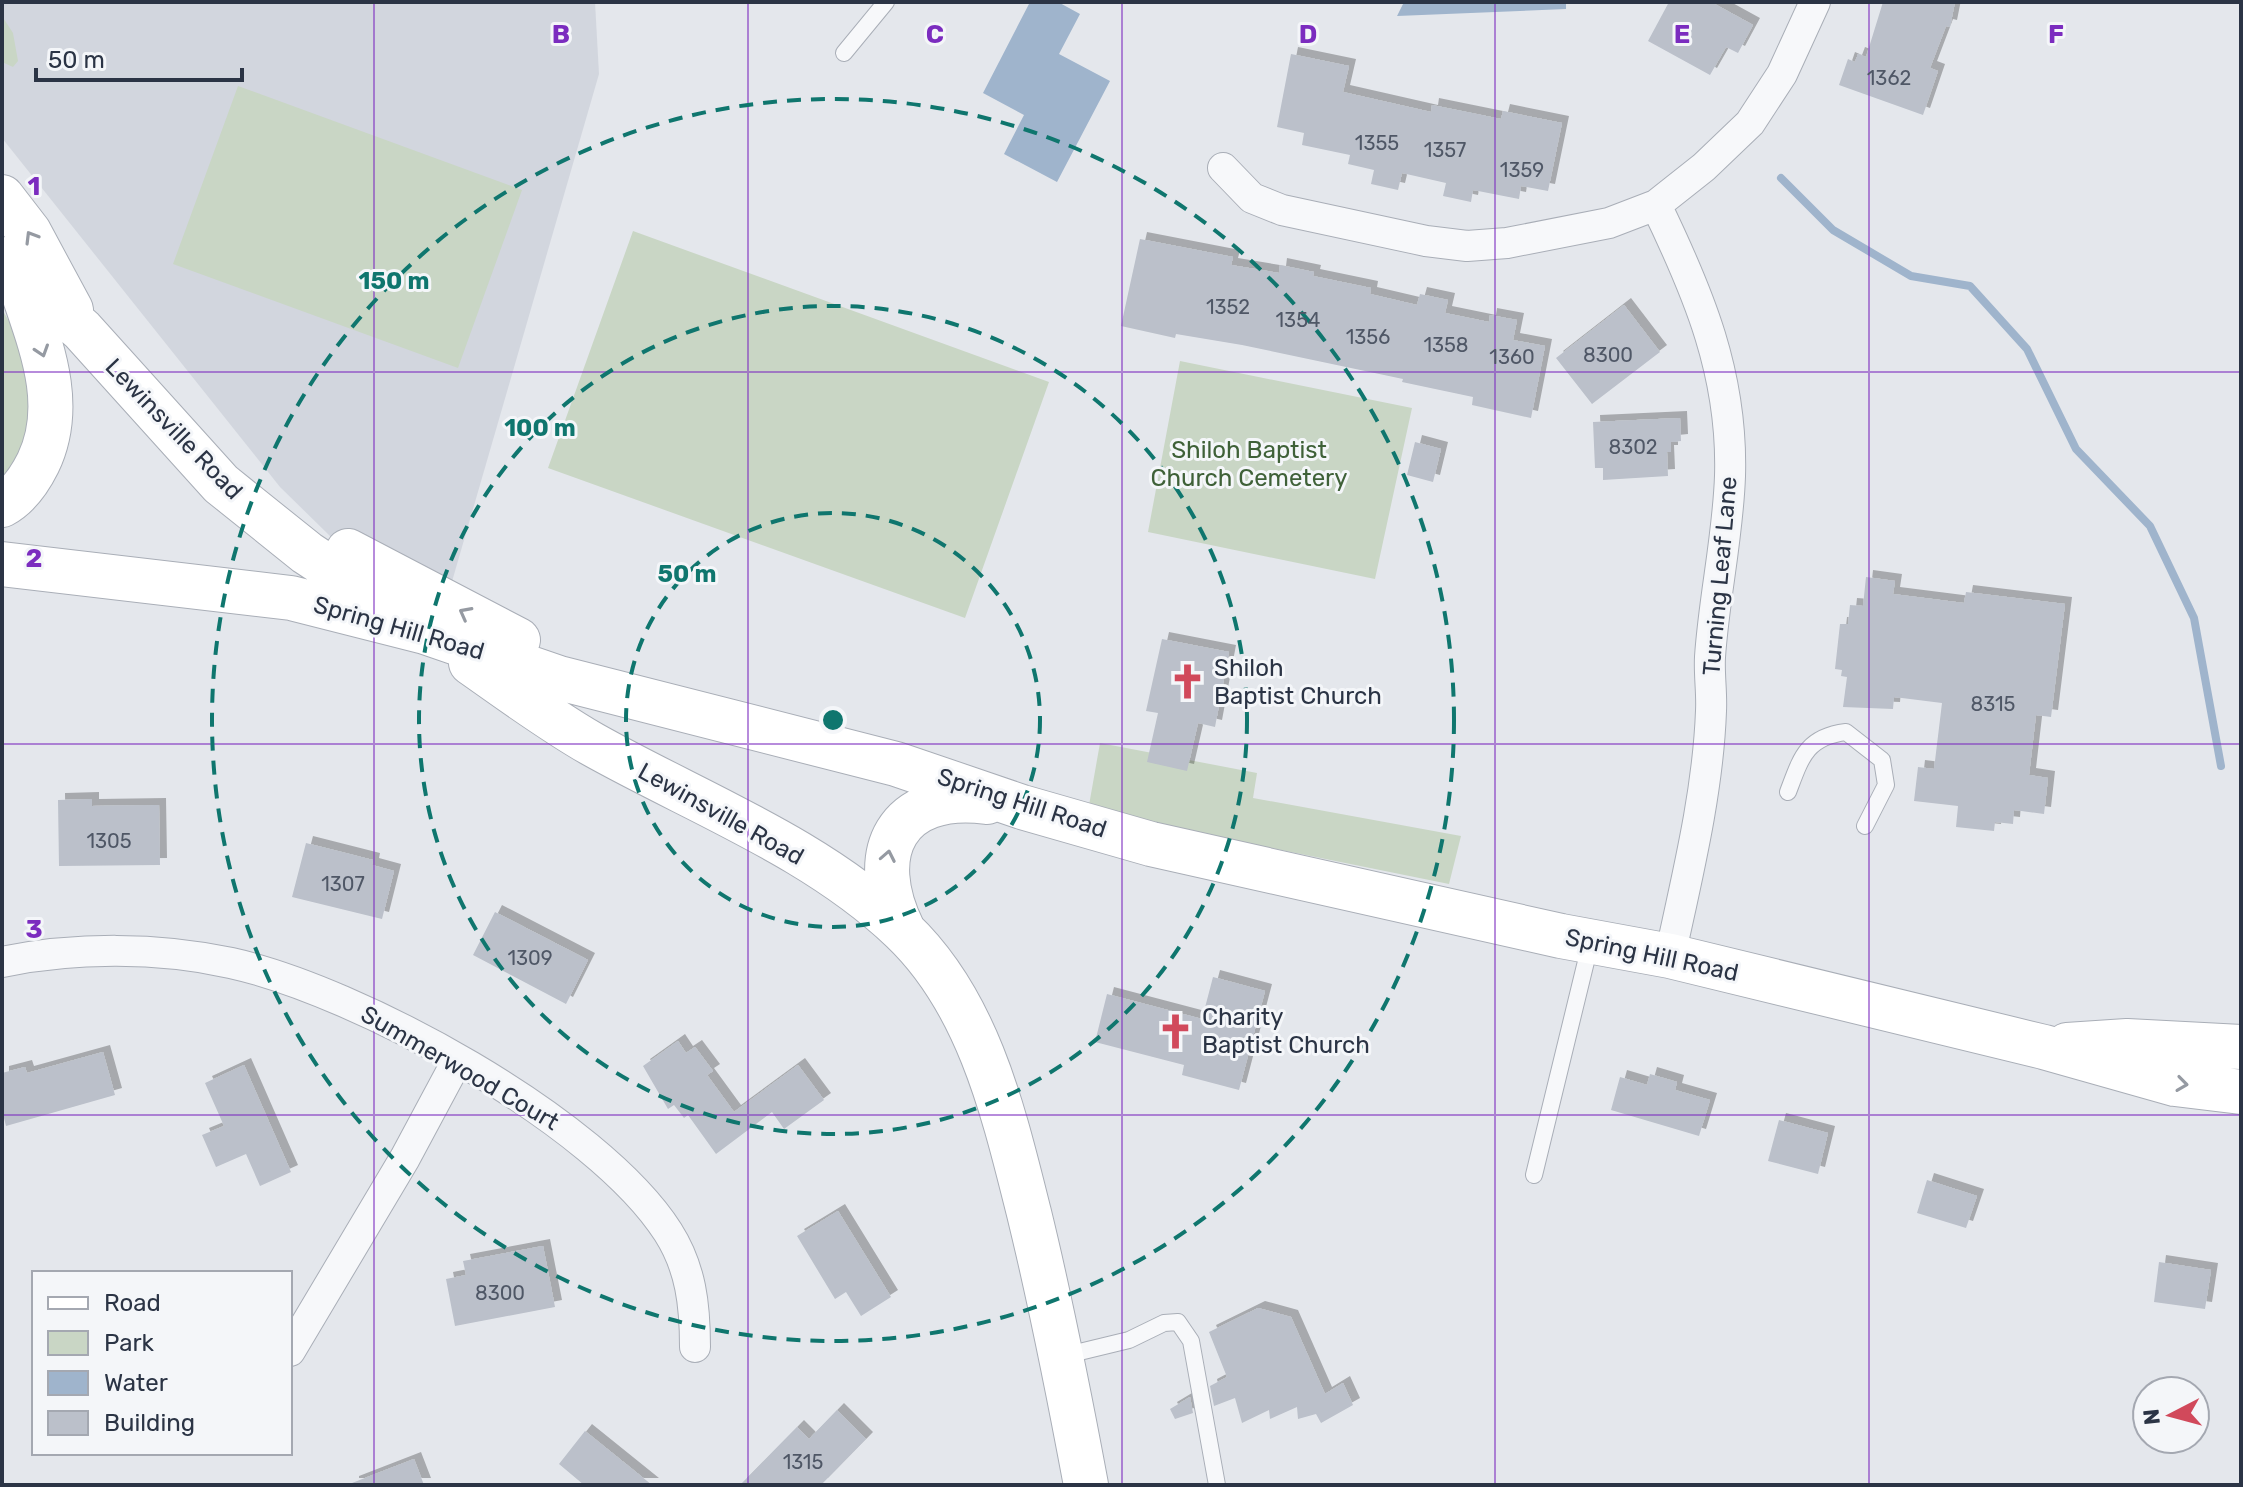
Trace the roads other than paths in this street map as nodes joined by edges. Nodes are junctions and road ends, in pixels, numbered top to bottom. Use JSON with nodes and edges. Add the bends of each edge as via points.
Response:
{"nodes":[{"id":1,"x":886,"y":2,"type":"edge"},
{"id":2,"x":1815,"y":2,"type":"edge"},
{"id":3,"x":844,"y":53,"type":"dead end"},
{"id":4,"x":1223,"y":168,"type":"dead end"},
{"id":5,"x":2,"y":197,"type":"edge"},
{"id":6,"x":1656,"y":205,"type":"junction"},
{"id":7,"x":10,"y":268,"type":"edge"},
{"id":8,"x":82,"y":330,"type":"junction"},
{"id":9,"x":221,"y":484,"type":"junction"},
{"id":10,"x":2,"y":505,"type":"edge"},
{"id":11,"x":2,"y":564,"type":"edge"},
{"id":12,"x":425,"y":632,"type":"junction"},
{"id":13,"x":690,"y":710,"type":"junction"},
{"id":14,"x":1788,"y":792,"type":"dead end"},
{"id":15,"x":1022,"y":807,"type":"junction"},
{"id":16,"x":1865,"y":826,"type":"dead end"},
{"id":17,"x":903,"y":930,"type":"junction"},
{"id":18,"x":1591,"y":940,"type":"junction"},
{"id":19,"x":1670,"y":956,"type":"junction"},
{"id":20,"x":2,"y":962,"type":"edge"},
{"id":21,"x":2044,"y":1047,"type":"junction"},
{"id":22,"x":2241,"y":1047,"type":"edge"},
{"id":23,"x":457,"y":1061,"type":"junction"},
{"id":24,"x":2241,"y":1092,"type":"edge"},
{"id":25,"x":1534,"y":1175,"type":"dead end"},
{"id":26,"x":695,"y":1347,"type":"dead end"},
{"id":27,"x":292,"y":1348,"type":"edge"},
{"id":28,"x":1061,"y":1356,"type":"junction"},
{"id":29,"x":1086,"y":1485,"type":"edge"},
{"id":30,"x":1217,"y":1485,"type":"edge"}],
"edges":[{"from":1,"to":3,"type":"lane"},
{"from":2,"to":6,"type":"street","via":[[1782,74],[1750,123]]},
{"from":4,"to":6,"type":"street","via":[[1252,198],[1282,210],[1467,246],[1560,235]]},
{"from":8,"to":5,"type":"main road","name":"Lewinsville Road","one_way":true,"via":[[29,232]]},
{"from":6,"to":19,"type":"street","name":"Turning Leaf Lane","via":[[1695,284],[1713,339],[1730,429],[1706,763]]},
{"from":7,"to":8,"type":"main road","name":"Lewinsville Road"},
{"from":7,"to":10,"type":"main road","one_way":true,"via":[[49,373],[50,424],[30,479]]},
{"from":8,"to":9,"type":"main road","name":"Lewinsville Road"},
{"from":9,"to":12,"type":"main road","name":"Lewinsville Road","via":[[307,553]]},
{"from":13,"to":9,"type":"main road","one_way":true,"via":[[520,641]]},
{"from":11,"to":12,"type":"main road","name":"Spring Hill Road","via":[[291,598]]},
{"from":12,"to":13,"type":"main road","name":"Spring Hill Road","via":[[559,678]]},
{"from":12,"to":17,"type":"main road","name":"Lewinsville Road","via":[[579,736],[774,840]]},
{"from":13,"to":15,"type":"main road","name":"Spring Hill Road","via":[[896,764]]},
{"from":14,"to":16,"type":"lane","via":[[1803,753],[1824,735],[1846,732],[1882,760],[1886,785]]},
{"from":17,"to":15,"type":"main road","one_way":true,"via":[[888,896],[885,867],[902,824],[943,801]]},
{"from":15,"to":18,"type":"main road","name":"Spring Hill Road","via":[[1151,844]]},
{"from":17,"to":28,"type":"main road","name":"Lewinsville Road","via":[[953,998],[1002,1104]]},
{"from":18,"to":19,"type":"main road","name":"Spring Hill Road"},
{"from":18,"to":25,"type":"lane"},
{"from":19,"to":21,"type":"main road","name":"Spring Hill Road"},
{"from":20,"to":23,"type":"street","name":"Summerwood Court","via":[[128,952],[232,964],[309,986],[397,1026]]},
{"from":21,"to":22,"type":"main road","name":"Spring Hill Road","via":[[2127,1041]]},
{"from":21,"to":24,"type":"main road","name":"Spring Hill Road","one_way":true,"via":[[2162,1081]]},
{"from":23,"to":26,"type":"street","name":"Summerwood Court","via":[[582,1142],[646,1203],[684,1264],[695,1301]]},
{"from":23,"to":27,"type":"street"},
{"from":28,"to":29,"type":"main road","name":"Lewinsville Road"},
{"from":28,"to":30,"type":"lane","via":[[1178,1322],[1191,1341]]}]}
